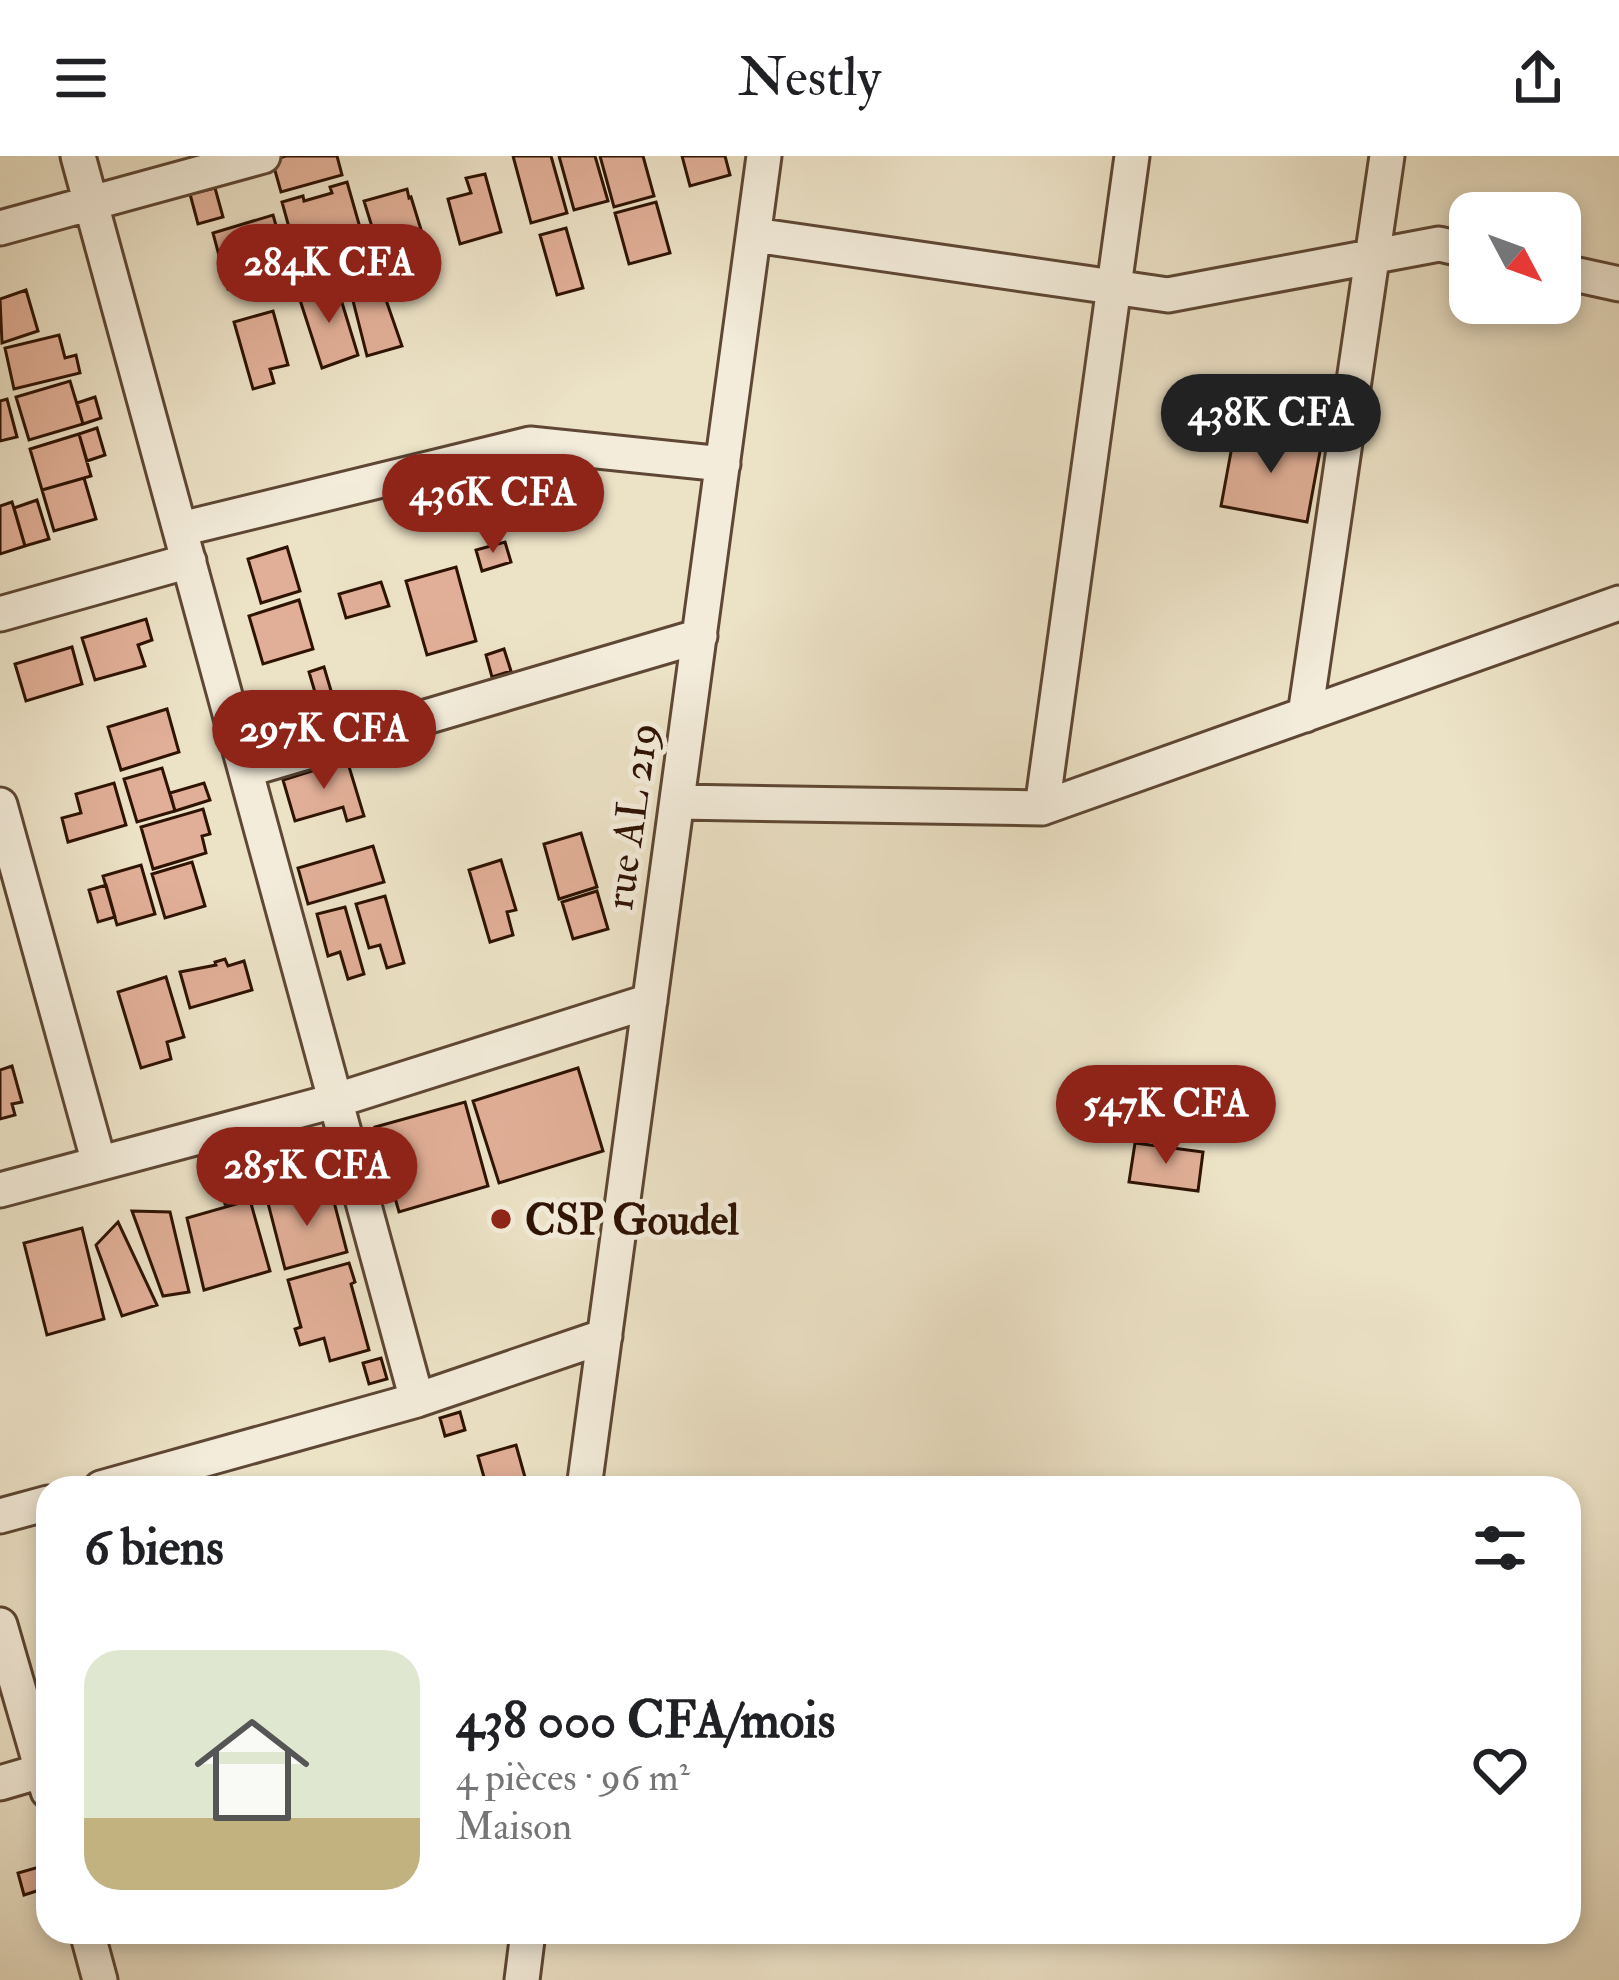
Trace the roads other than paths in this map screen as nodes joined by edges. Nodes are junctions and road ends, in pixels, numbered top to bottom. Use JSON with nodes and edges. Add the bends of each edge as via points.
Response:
{"nodes":[{"id":1,"x":78,"y":156,"type":"edge"},
{"id":2,"x":263,"y":156,"type":"edge"},
{"id":3,"x":764,"y":156,"type":"edge"},
{"id":4,"x":1132,"y":156,"type":"edge"},
{"id":5,"x":1387,"y":156,"type":"edge"},
{"id":6,"x":92,"y":202,"type":"junction"},
{"id":7,"x":0,"y":228,"type":"edge"},
{"id":8,"x":754,"y":235,"type":"junction"},
{"id":9,"x":1449,"y":246,"type":"edge"},
{"id":10,"x":1372,"y":256,"type":"junction"},
{"id":11,"x":1581,"y":276,"type":"edge"},
{"id":12,"x":1619,"y":284,"type":"edge"},
{"id":13,"x":1114,"y":286,"type":"junction"},
{"id":14,"x":723,"y":464,"type":"junction"},
{"id":15,"x":185,"y":544,"type":"junction"},
{"id":16,"x":1619,"y":603,"type":"edge"},
{"id":17,"x":0,"y":614,"type":"edge"},
{"id":18,"x":700,"y":636,"type":"junction"},
{"id":19,"x":1305,"y":715,"type":"junction"},
{"id":20,"x":246,"y":770,"type":"junction"},
{"id":21,"x":677,"y":802,"type":"junction"},
{"id":22,"x":0,"y":805,"type":"edge"},
{"id":23,"x":1042,"y":808,"type":"junction"},
{"id":24,"x":650,"y":1001,"type":"junction"},
{"id":25,"x":334,"y":1100,"type":"junction"},
{"id":26,"x":99,"y":1163,"type":"junction"},
{"id":27,"x":0,"y":1190,"type":"edge"},
{"id":28,"x":605,"y":1336,"type":"junction"},
{"id":29,"x":417,"y":1400,"type":"junction"},
{"id":30,"x":144,"y":1476,"type":"edge"},
{"id":31,"x":586,"y":1476,"type":"edge"},
{"id":32,"x":36,"y":1506,"type":"edge"},
{"id":33,"x":0,"y":1516,"type":"edge"},
{"id":34,"x":0,"y":1625,"type":"edge"},
{"id":35,"x":36,"y":1750,"type":"edge"},
{"id":36,"x":36,"y":1781,"type":"edge"},
{"id":37,"x":0,"y":1783,"type":"edge"},
{"id":38,"x":91,"y":1944,"type":"edge"},
{"id":39,"x":526,"y":1944,"type":"edge"},
{"id":40,"x":100,"y":1980,"type":"edge"},
{"id":41,"x":522,"y":1980,"type":"edge"}],
"edges":[{"from":1,"to":6,"type":"street"},
{"from":2,"to":6,"type":"street"},
{"from":3,"to":8,"type":"street","name":"rue AL 219"},
{"from":4,"to":13,"type":"street"},
{"from":5,"to":10,"type":"street"},
{"from":6,"to":7,"type":"street"},
{"from":6,"to":15,"type":"street"},
{"from":8,"to":13,"type":"street"},
{"from":8,"to":14,"type":"street","name":"rue AL 219"},
{"from":9,"to":10,"type":"street"},
{"from":10,"to":13,"type":"street","via":[[1168,295]]},
{"from":10,"to":19,"type":"street"},
{"from":11,"to":12,"type":"street"},
{"from":13,"to":23,"type":"street"},
{"from":14,"to":15,"type":"street","via":[[530,444]]},
{"from":14,"to":18,"type":"street","name":"rue AL 219"},
{"from":15,"to":17,"type":"street"},
{"from":15,"to":20,"type":"street"},
{"from":16,"to":19,"type":"street"},
{"from":18,"to":20,"type":"street"},
{"from":18,"to":21,"type":"street","name":"rue AL 219"},
{"from":19,"to":23,"type":"street"},
{"from":20,"to":25,"type":"street"},
{"from":21,"to":23,"type":"street"},
{"from":21,"to":24,"type":"street","name":"rue AL 219"},
{"from":22,"to":26,"type":"street"},
{"from":24,"to":25,"type":"street"},
{"from":24,"to":28,"type":"street","name":"rue AL 219"},
{"from":25,"to":26,"type":"street"},
{"from":25,"to":29,"type":"street"},
{"from":26,"to":27,"type":"street"},
{"from":28,"to":29,"type":"street"},
{"from":28,"to":31,"type":"street","name":"rue AL 219"},
{"from":29,"to":30,"type":"street"},
{"from":32,"to":33,"type":"street"},
{"from":34,"to":35,"type":"street"},
{"from":36,"to":37,"type":"street"},
{"from":38,"to":40,"type":"street"},
{"from":39,"to":41,"type":"street"}]}
